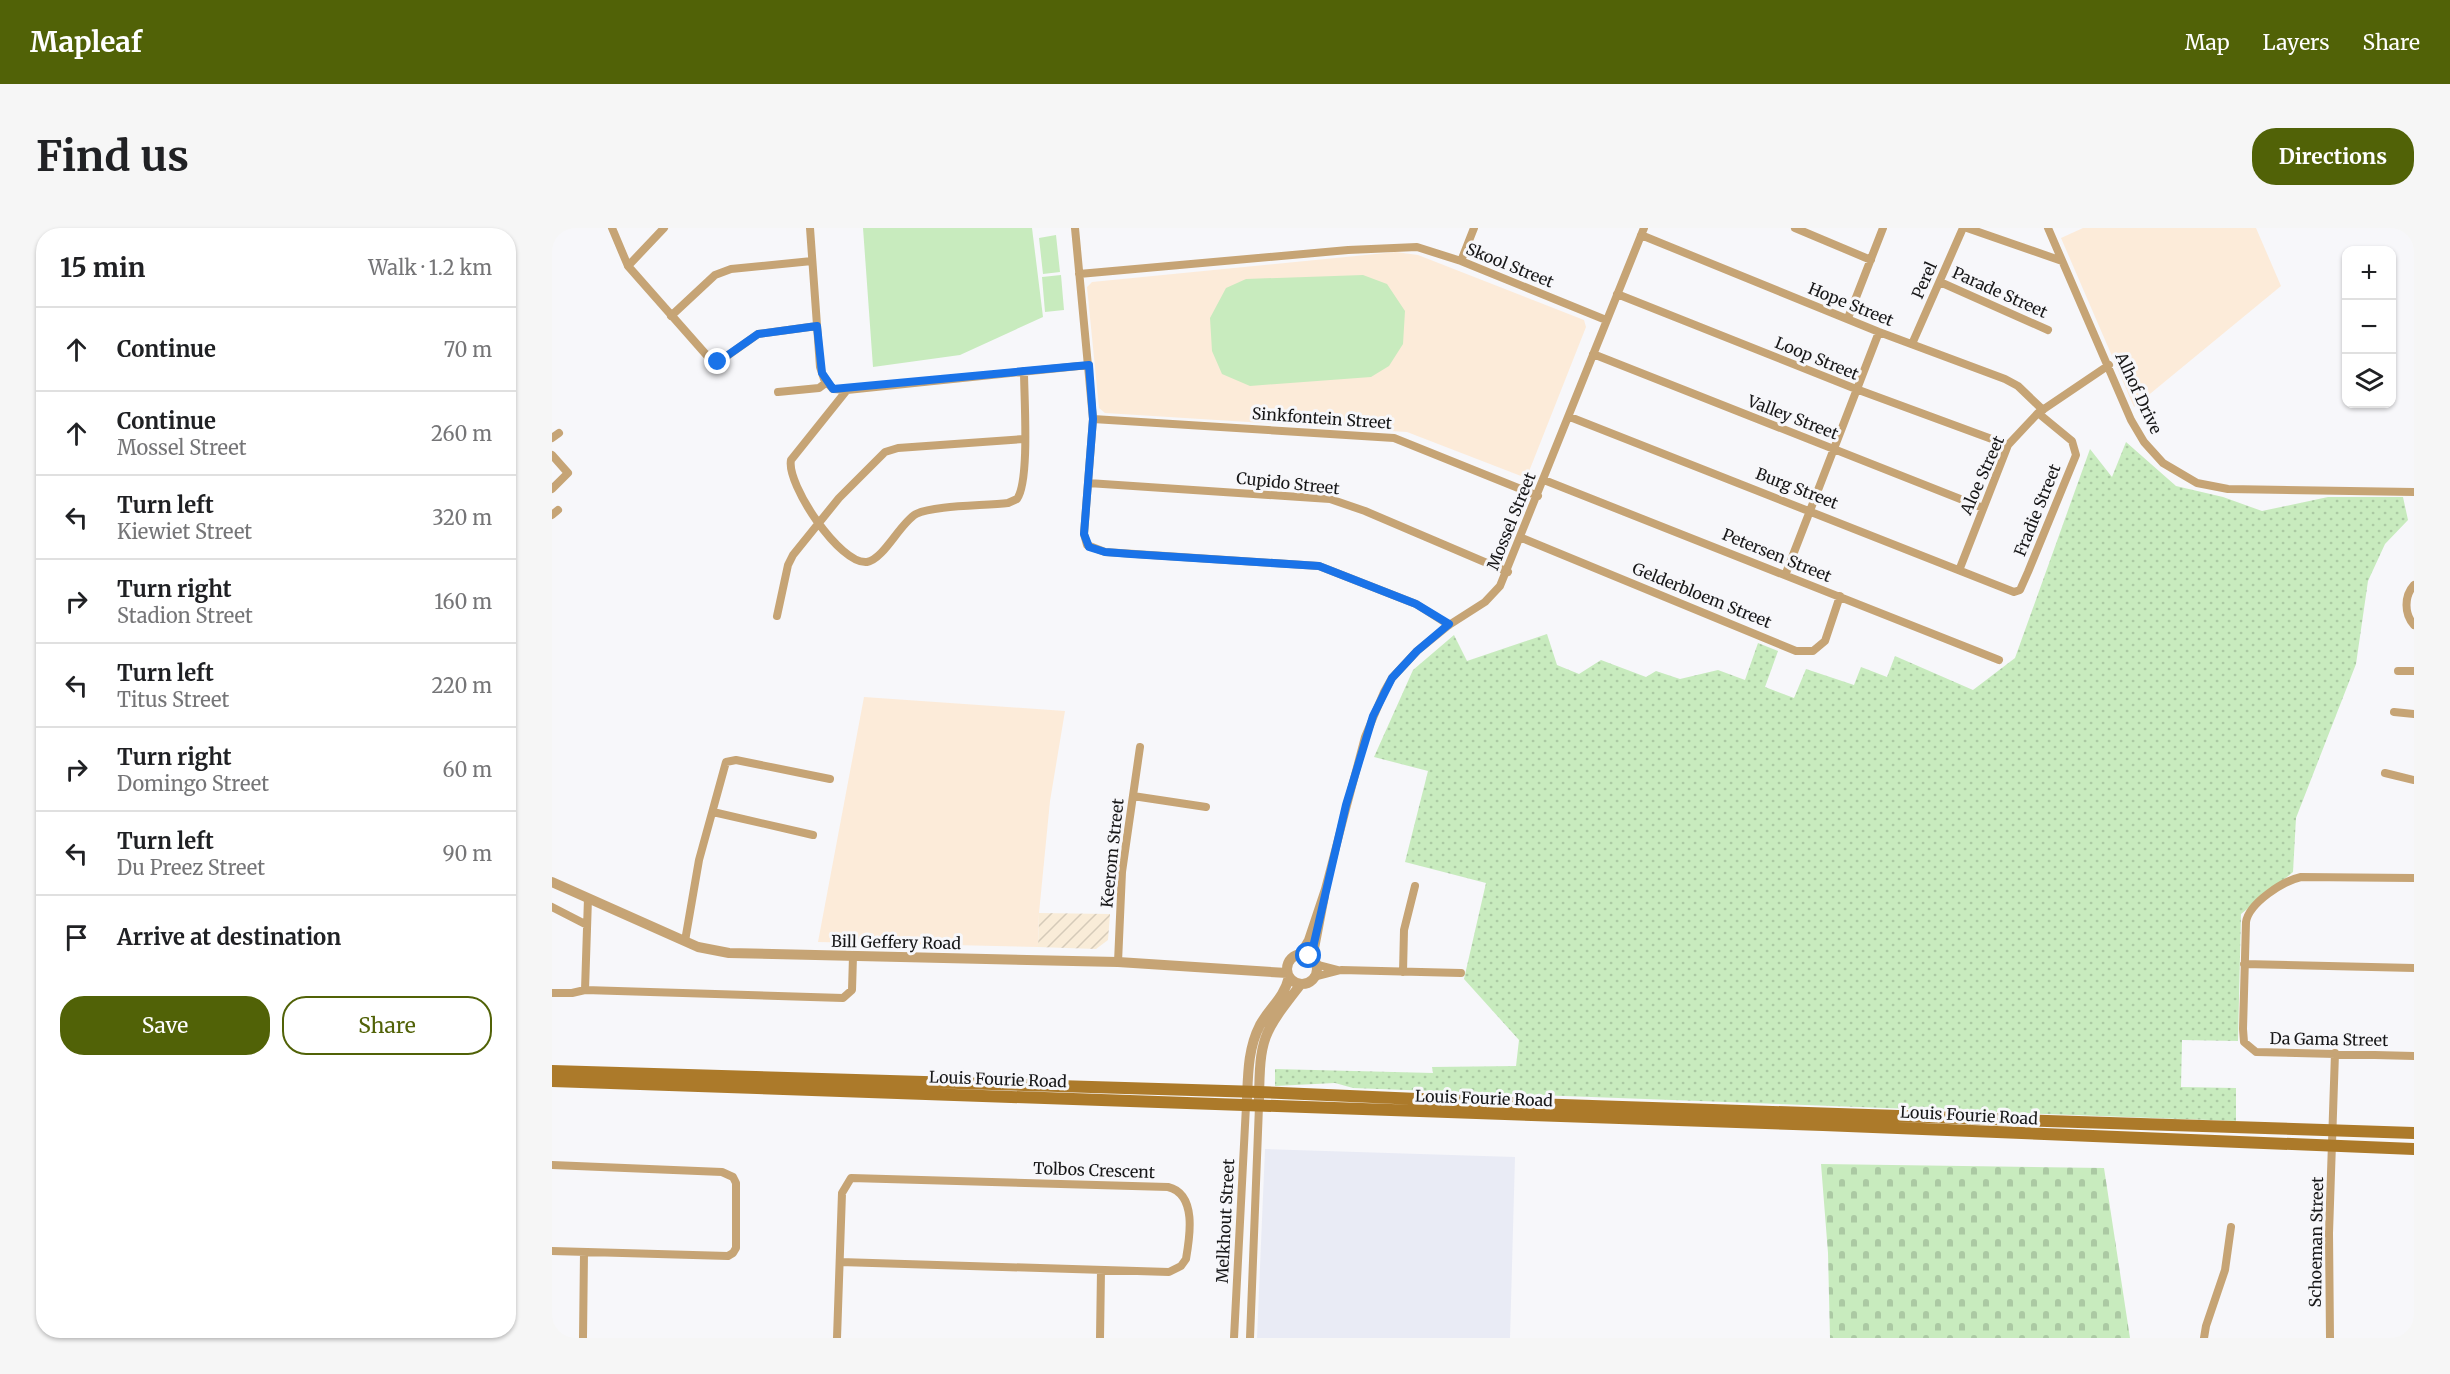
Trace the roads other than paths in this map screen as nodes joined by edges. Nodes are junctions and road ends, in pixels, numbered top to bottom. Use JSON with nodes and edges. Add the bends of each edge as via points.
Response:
{"nodes":[{"id":1,"x":612,"y":228,"type":"edge"},
{"id":2,"x":664,"y":228,"type":"edge"},
{"id":3,"x":810,"y":228,"type":"edge"},
{"id":4,"x":1076,"y":228,"type":"edge"},
{"id":5,"x":1474,"y":228,"type":"edge"},
{"id":6,"x":1796,"y":228,"type":"edge"},
{"id":7,"x":1883,"y":228,"type":"edge"},
{"id":8,"x":1965,"y":228,"type":"edge"},
{"id":9,"x":2048,"y":228,"type":"edge"},
{"id":10,"x":1643,"y":231,"type":"edge"},
{"id":11,"x":1871,"y":260,"type":"junction"},
{"id":12,"x":812,"y":261,"type":"junction"},
{"id":13,"x":1461,"y":261,"type":"junction"},
{"id":14,"x":2062,"y":261,"type":"junction"},
{"id":15,"x":628,"y":266,"type":"junction"},
{"id":16,"x":1079,"y":274,"type":"junction"},
{"id":17,"x":1940,"y":282,"type":"junction"},
{"id":18,"x":1617,"y":294,"type":"junction"},
{"id":19,"x":671,"y":316,"type":"junction"},
{"id":20,"x":1848,"y":318,"type":"junction"},
{"id":21,"x":1606,"y":320,"type":"junction"},
{"id":22,"x":817,"y":326,"type":"junction"},
{"id":23,"x":2048,"y":330,"type":"dead end"},
{"id":24,"x":1879,"y":332,"type":"junction"},
{"id":25,"x":1912,"y":344,"type":"junction"},
{"id":26,"x":1593,"y":354,"type":"junction"},
{"id":27,"x":1089,"y":365,"type":"junction"},
{"id":28,"x":2109,"y":365,"type":"junction"},
{"id":29,"x":1023,"y":371,"type":"junction"},
{"id":30,"x":827,"y":382,"type":"junction"},
{"id":31,"x":1856,"y":389,"type":"junction"},
{"id":32,"x":848,"y":390,"type":"junction"},
{"id":33,"x":778,"y":392,"type":"dead end"},
{"id":34,"x":2041,"y":412,"type":"junction"},
{"id":35,"x":1570,"y":417,"type":"junction"},
{"id":36,"x":1093,"y":419,"type":"junction"},
{"id":37,"x":1024,"y":439,"type":"junction"},
{"id":38,"x":2008,"y":445,"type":"junction"},
{"id":39,"x":1834,"y":449,"type":"junction"},
{"id":40,"x":552,"y":455,"type":"edge"},
{"id":41,"x":1544,"y":480,"type":"junction"},
{"id":42,"x":1088,"y":483,"type":"junction"},
{"id":43,"x":552,"y":489,"type":"edge"},
{"id":44,"x":2414,"y":492,"type":"edge"},
{"id":45,"x":1538,"y":496,"type":"junction"},
{"id":46,"x":1983,"y":508,"type":"junction"},
{"id":47,"x":1810,"y":510,"type":"junction"},
{"id":48,"x":818,"y":523,"type":"junction"},
{"id":49,"x":1522,"y":537,"type":"junction"},
{"id":50,"x":1960,"y":568,"type":"junction"},
{"id":51,"x":1508,"y":572,"type":"junction"},
{"id":52,"x":1786,"y":573,"type":"junction"},
{"id":53,"x":2414,"y":585,"type":"edge"},
{"id":54,"x":2012,"y":591,"type":"joint"},
{"id":55,"x":1840,"y":596,"type":"junction"},
{"id":56,"x":777,"y":616,"type":"dead end"},
{"id":57,"x":1449,"y":624,"type":"junction"},
{"id":58,"x":2414,"y":625,"type":"edge"},
{"id":59,"x":1999,"y":660,"type":"dead end"},
{"id":60,"x":2398,"y":670,"type":"dead end"},
{"id":61,"x":2414,"y":671,"type":"edge"},
{"id":62,"x":2394,"y":712,"type":"dead end"},
{"id":63,"x":2414,"y":714,"type":"edge"},
{"id":64,"x":1140,"y":747,"type":"dead end"},
{"id":65,"x":2385,"y":773,"type":"dead end"},
{"id":66,"x":830,"y":779,"type":"dead end"},
{"id":67,"x":2414,"y":780,"type":"edge"},
{"id":68,"x":1132,"y":796,"type":"junction"},
{"id":69,"x":1206,"y":807,"type":"dead end"},
{"id":70,"x":713,"y":812,"type":"junction"},
{"id":71,"x":813,"y":835,"type":"dead end"},
{"id":72,"x":2414,"y":878,"type":"edge"},
{"id":73,"x":552,"y":882,"type":"edge"},
{"id":74,"x":1415,"y":886,"type":"dead end"},
{"id":75,"x":1325,"y":890,"type":"junction"},
{"id":76,"x":588,"y":898,"type":"junction"},
{"id":77,"x":552,"y":907,"type":"edge"},
{"id":78,"x":587,"y":925,"type":"junction"},
{"id":79,"x":685,"y":941,"type":"junction"},
{"id":80,"x":1299,"y":955,"type":"junction"},
{"id":81,"x":853,"y":956,"type":"junction"},
{"id":82,"x":1118,"y":962,"type":"junction"},
{"id":83,"x":1314,"y":962,"type":"junction"},
{"id":84,"x":2244,"y":964,"type":"junction"},
{"id":85,"x":2414,"y":968,"type":"edge"},
{"id":86,"x":1341,"y":970,"type":"junction"},
{"id":87,"x":1288,"y":971,"type":"junction"},
{"id":88,"x":1403,"y":972,"type":"junction"},
{"id":89,"x":1461,"y":973,"type":"dead end"},
{"id":90,"x":1314,"y":977,"type":"junction"},
{"id":91,"x":1301,"y":984,"type":"junction"},
{"id":92,"x":585,"y":990,"type":"junction"},
{"id":93,"x":552,"y":993,"type":"edge"},
{"id":94,"x":2335,"y":1053,"type":"junction"},
{"id":95,"x":2414,"y":1056,"type":"edge"},
{"id":96,"x":552,"y":1071,"type":"edge"},
{"id":97,"x":552,"y":1081,"type":"edge"},
{"id":98,"x":1253,"y":1092,"type":"junction"},
{"id":99,"x":1253,"y":1106,"type":"junction"},
{"id":100,"x":2333,"y":1129,"type":"junction"},
{"id":101,"x":2414,"y":1133,"type":"edge"},
{"id":102,"x":2333,"y":1147,"type":"junction"},
{"id":103,"x":2414,"y":1149,"type":"edge"},
{"id":104,"x":552,"y":1165,"type":"edge"},
{"id":105,"x":2231,"y":1227,"type":"dead end"},
{"id":106,"x":552,"y":1251,"type":"edge"},
{"id":107,"x":584,"y":1252,"type":"junction"},
{"id":108,"x":840,"y":1262,"type":"junction"},
{"id":109,"x":1101,"y":1270,"type":"junction"},
{"id":110,"x":582,"y":1338,"type":"edge"},
{"id":111,"x":837,"y":1338,"type":"edge"},
{"id":112,"x":1100,"y":1338,"type":"edge"},
{"id":113,"x":1234,"y":1338,"type":"edge"},
{"id":114,"x":1250,"y":1338,"type":"edge"},
{"id":115,"x":2204,"y":1338,"type":"edge"},
{"id":116,"x":2330,"y":1338,"type":"edge"}],
"edges":[{"from":1,"to":15,"type":"street"},
{"from":2,"to":15,"type":"street"},
{"from":3,"to":12,"type":"street"},
{"from":4,"to":16,"type":"street"},
{"from":5,"to":13,"type":"street"},
{"from":6,"to":11,"type":"street"},
{"from":7,"to":11,"type":"street"},
{"from":8,"to":14,"type":"street"},
{"from":8,"to":17,"type":"street","name":"Perel"},
{"from":9,"to":14,"type":"street","name":"Alhof Drive"},
{"from":10,"to":18,"type":"street","name":"Mossel Street"},
{"from":10,"to":20,"type":"street","name":"Hope Street"},
{"from":11,"to":20,"type":"street"},
{"from":12,"to":19,"type":"street","via":[[741,267],[715,275]]},
{"from":12,"to":22,"type":"street"},
{"from":13,"to":16,"type":"street","name":"Skool Street","via":[[1422,248],[1394,246]]},
{"from":13,"to":21,"type":"street","name":"Skool Street"},
{"from":14,"to":28,"type":"street","name":"Alhof Drive"},
{"from":15,"to":19,"type":"street"},
{"from":16,"to":27,"type":"street"},
{"from":17,"to":23,"type":"street","name":"Parade Street"},
{"from":17,"to":25,"type":"street","name":"Perel"},
{"from":18,"to":21,"type":"street","name":"Mossel Street"},
{"from":18,"to":31,"type":"street","name":"Loop Street"},
{"from":19,"to":22,"type":"street","via":[[707,356],[718,362],[758,334]]},
{"from":20,"to":24,"type":"street","name":"Hope Street"},
{"from":21,"to":26,"type":"street","name":"Mossel Street"},
{"from":22,"to":30,"type":"street","via":[[820,368]]},
{"from":24,"to":25,"type":"street","name":"Hope Street"},
{"from":24,"to":31,"type":"street"},
{"from":25,"to":34,"type":"street","name":"Hope Street","via":[[2005,379],[2018,386]]},
{"from":26,"to":35,"type":"street","name":"Mossel Street"},
{"from":26,"to":39,"type":"street","name":"Valley Street"},
{"from":27,"to":29,"type":"street"},
{"from":27,"to":36,"type":"street"},
{"from":28,"to":34,"type":"street","name":"Aloe Street"},
{"from":28,"to":44,"type":"street","name":"Alhof Drive","via":[[2144,442],[2163,463],[2197,483],[2228,489]]},
{"from":29,"to":32,"type":"street"},
{"from":29,"to":37,"type":"street"},
{"from":30,"to":32,"type":"street","via":[[833,389]]},
{"from":30,"to":33,"type":"street","via":[[819,388]]},
{"from":31,"to":38,"type":"street","name":"Loop Street"},
{"from":31,"to":39,"type":"street"},
{"from":32,"to":48,"type":"street","via":[[796,451],[790,467]]},
{"from":34,"to":38,"type":"street","name":"Aloe Street"},
{"from":34,"to":54,"type":"street","name":"Fradie Street","via":[[2072,441],[2076,455],[2024,581],[2019,590]]},
{"from":35,"to":41,"type":"street","name":"Mossel Street"},
{"from":35,"to":47,"type":"street","name":"Burg Street"},
{"from":36,"to":42,"type":"street"},
{"from":36,"to":45,"type":"street","name":"Sinkfontein Street","via":[[1394,438]]},
{"from":37,"to":48,"type":"street","via":[[885,452]]},
{"from":37,"to":48,"type":"street","via":[[1022,488],[1017,500],[915,514],[867,562],[853,558]]},
{"from":38,"to":46,"type":"street","name":"Aloe Street"},
{"from":39,"to":46,"type":"street","name":"Valley Street"},
{"from":39,"to":47,"type":"street"},
{"from":40,"to":43,"type":"street","via":[[568,472]]},
{"from":41,"to":45,"type":"street","name":"Mossel Street"},
{"from":41,"to":52,"type":"street","name":"Petersen Street"},
{"from":42,"to":51,"type":"street","name":"Cupido Street","via":[[1330,500]]},
{"from":42,"to":57,"type":"street","via":[[1084,534],[1087,545],[1105,552],[1319,566],[1416,604]]},
{"from":45,"to":49,"type":"street","name":"Mossel Street"},
{"from":46,"to":50,"type":"street","name":"Aloe Street"},
{"from":47,"to":50,"type":"street","name":"Burg Street"},
{"from":47,"to":52,"type":"street"},
{"from":48,"to":56,"type":"street","via":[[788,565]]},
{"from":49,"to":51,"type":"street","name":"Mossel Street"},
{"from":49,"to":55,"type":"street","name":"Gelderbloem Street","via":[[1796,651],[1814,651],[1825,641]]},
{"from":50,"to":54,"type":"street","name":"Burg Street"},
{"from":51,"to":57,"type":"street","name":"Mossel Street","via":[[1494,594]]},
{"from":52,"to":55,"type":"street","name":"Petersen Street"},
{"from":53,"to":58,"type":"street","via":[[2406,606]]},
{"from":55,"to":59,"type":"street","name":"Petersen Street"},
{"from":57,"to":75,"type":"street","name":"Mossel Street","via":[[1401,667],[1380,700],[1365,737]]},
{"from":60,"to":61,"type":"street"},
{"from":62,"to":63,"type":"street"},
{"from":64,"to":68,"type":"street","name":"Keerom Street"},
{"from":65,"to":67,"type":"street"},
{"from":66,"to":70,"type":"street","via":[[729,760],[723,765]]},
{"from":68,"to":69,"type":"street"},
{"from":68,"to":82,"type":"street","name":"Keerom Street","via":[[1122,872]]},
{"from":70,"to":71,"type":"street"},
{"from":70,"to":79,"type":"street","via":[[699,860]]},
{"from":72,"to":84,"type":"street","via":[[2292,878],[2249,913]]},
{"from":73,"to":76,"type":"street","name":"Bill Geffery Road"},
{"from":74,"to":88,"type":"street","via":[[1404,930]]},
{"from":75,"to":80,"type":"street"},
{"from":75,"to":83,"type":"street"},
{"from":76,"to":78,"type":"street"},
{"from":76,"to":79,"type":"street","name":"Bill Geffery Road"},
{"from":77,"to":78,"type":"street"},
{"from":78,"to":92,"type":"street"},
{"from":79,"to":81,"type":"street","name":"Bill Geffery Road","via":[[729,953]]},
{"from":80,"to":83,"type":"street"},
{"from":80,"to":87,"type":"street"},
{"from":81,"to":82,"type":"street","name":"Bill Geffery Road"},
{"from":81,"to":92,"type":"street","via":[[852,990],[843,998]]},
{"from":82,"to":87,"type":"street","name":"Bill Geffery Road"},
{"from":83,"to":86,"type":"street"},
{"from":83,"to":90,"type":"street"},
{"from":84,"to":85,"type":"street"},
{"from":84,"to":94,"type":"street","name":"Da Gama Street","via":[[2246,1045],[2256,1052]]},
{"from":86,"to":88,"type":"street"},
{"from":86,"to":90,"type":"street"},
{"from":87,"to":91,"type":"street"},
{"from":87,"to":98,"type":"street","via":[[1284,994],[1261,1024],[1252,1044]]},
{"from":88,"to":89,"type":"street"},
{"from":90,"to":91,"type":"street"},
{"from":91,"to":98,"type":"street","via":[[1268,1028]]},
{"from":92,"to":93,"type":"street"},
{"from":94,"to":95,"type":"street","name":"Da Gama Street"},
{"from":94,"to":100,"type":"street","name":"Schoeman Street"},
{"from":96,"to":98,"type":"main road","name":"Louis Fourie Road"},
{"from":97,"to":99,"type":"main road","name":"Louis Fourie Road"},
{"from":98,"to":99,"type":"street"},
{"from":98,"to":100,"type":"main road","name":"Louis Fourie Road","via":[[1544,1105]]},
{"from":99,"to":102,"type":"main road","name":"Louis Fourie Road"},
{"from":99,"to":113,"type":"street","name":"Melkhout Street"},
{"from":99,"to":114,"type":"street","name":"Melkhout Street"},
{"from":100,"to":101,"type":"main road","name":"Louis Fourie Road"},
{"from":100,"to":102,"type":"street","name":"Schoeman Street"},
{"from":102,"to":103,"type":"main road","name":"Louis Fourie Road"},
{"from":102,"to":116,"type":"street","name":"Schoeman Street"},
{"from":104,"to":107,"type":"street","via":[[722,1172],[736,1180],[736,1248],[731,1254]]},
{"from":105,"to":115,"type":"street","via":[[2225,1270]]},
{"from":106,"to":107,"type":"street"},
{"from":107,"to":110,"type":"street"},
{"from":108,"to":109,"type":"street","name":"Tolbos Crescent"},
{"from":108,"to":109,"type":"street","name":"Tolbos Crescent","via":[[842,1193],[851,1178],[1168,1187],[1183,1194],[1188,1204],[1188,1246],[1181,1266],[1169,1272]]},
{"from":108,"to":111,"type":"street","name":"Tolbos Crescent"},
{"from":109,"to":112,"type":"street"}]}
